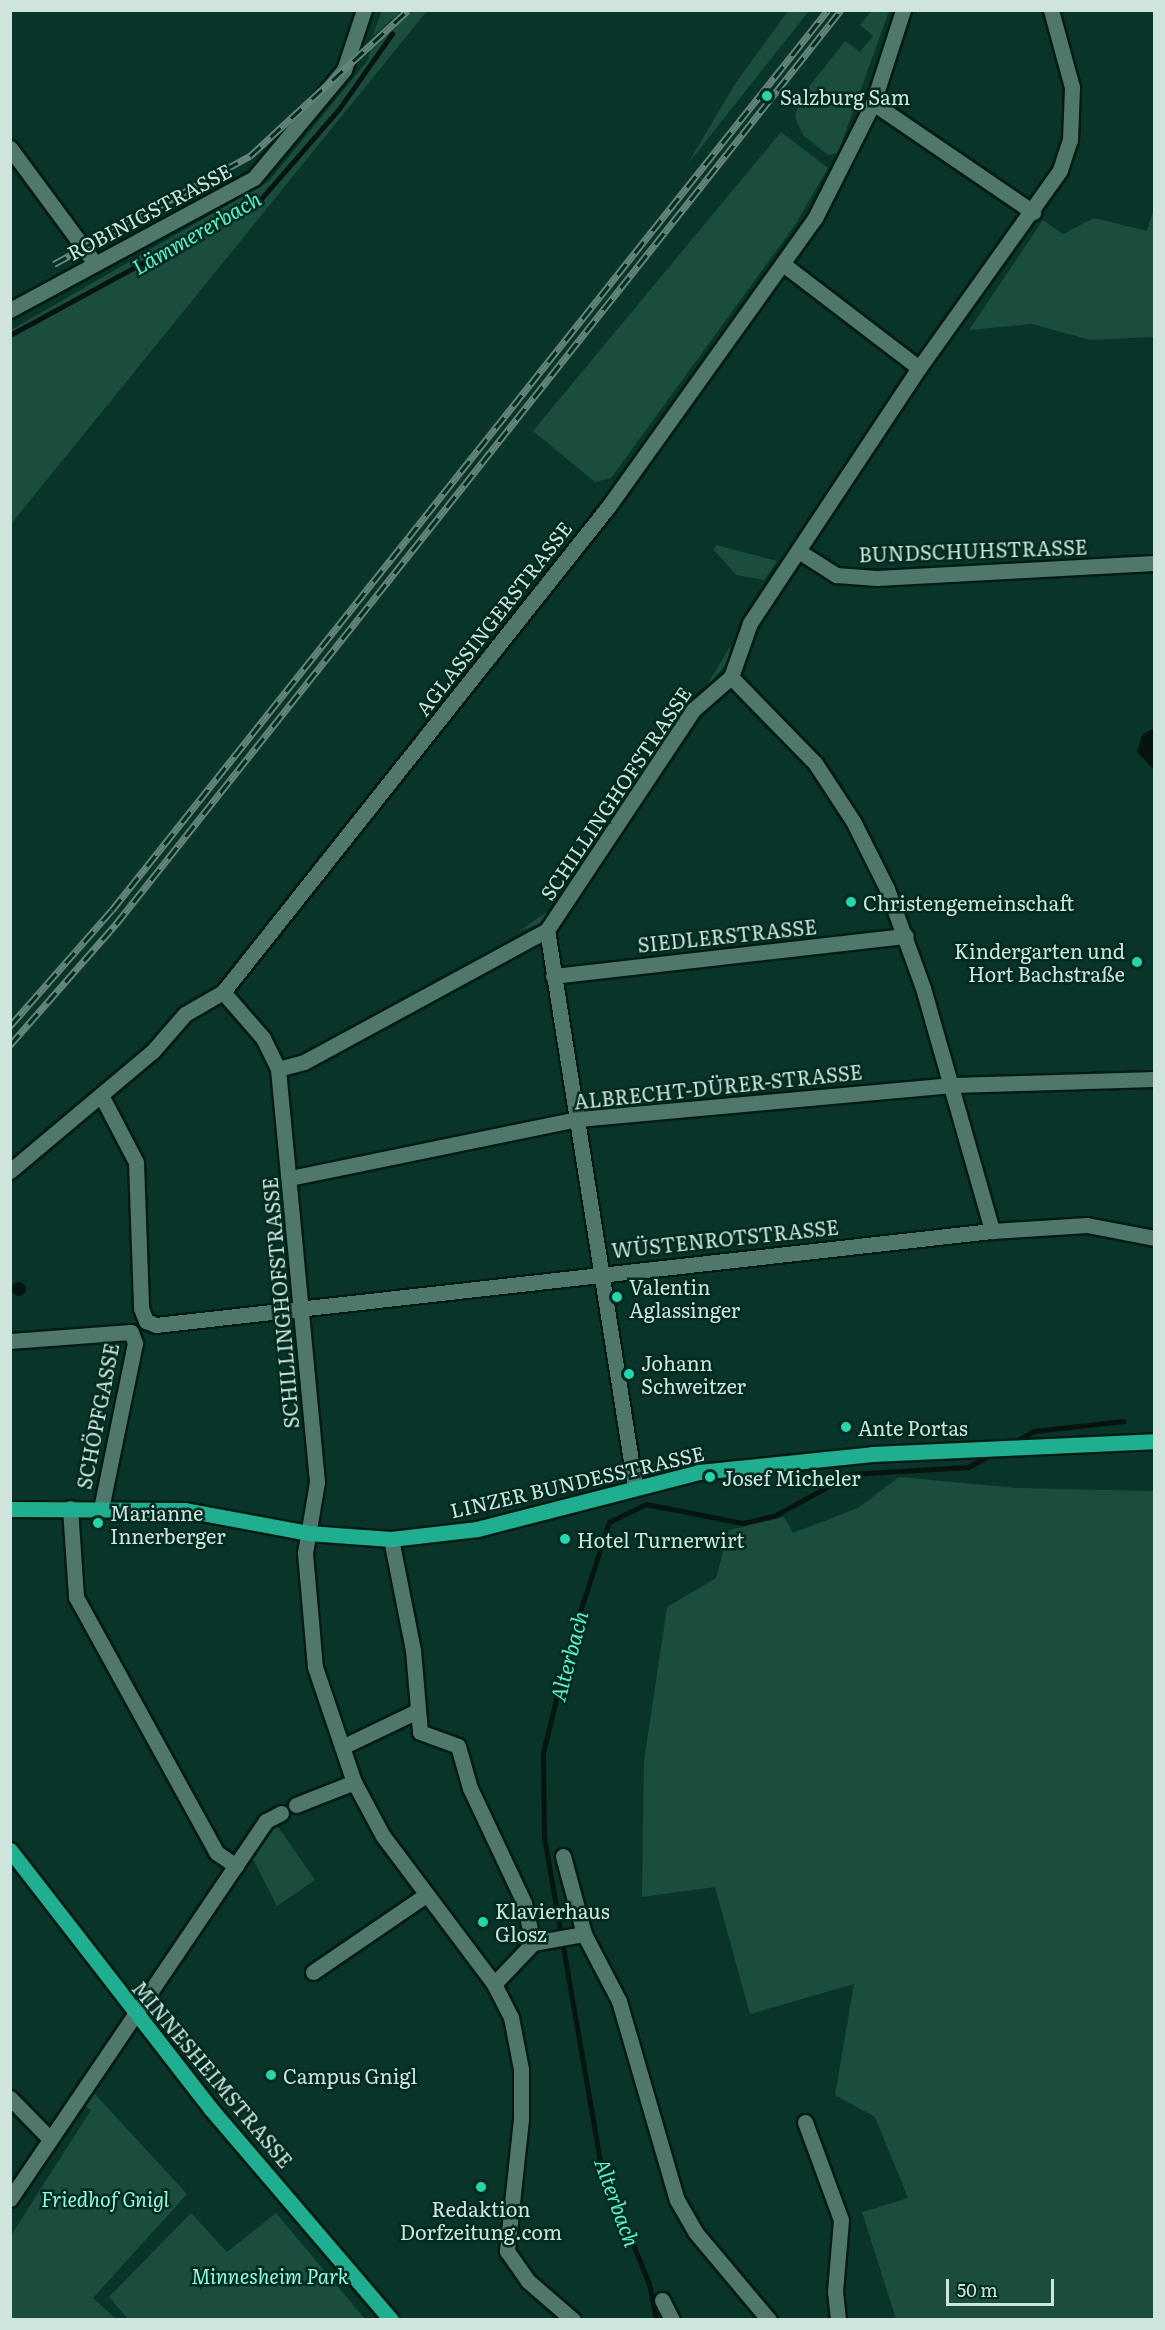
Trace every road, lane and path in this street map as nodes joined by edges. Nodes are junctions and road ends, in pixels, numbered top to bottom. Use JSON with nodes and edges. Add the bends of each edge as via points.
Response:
{"nodes":[{"id":1,"x":364,"y":10,"type":"edge"},
{"id":2,"x":903,"y":10,"type":"edge"},
{"id":3,"x":1051,"y":10,"type":"edge"},
{"id":4,"x":873,"y":103,"type":"junction"},
{"id":5,"x":10,"y":148,"type":"edge"},
{"id":6,"x":1033,"y":212,"type":"junction"},
{"id":7,"x":94,"y":262,"type":"junction"},
{"id":8,"x":783,"y":264,"type":"junction"},
{"id":9,"x":10,"y":310,"type":"edge"},
{"id":10,"x":919,"y":368,"type":"junction"},
{"id":11,"x":800,"y":552,"type":"junction"},
{"id":12,"x":1155,"y":563,"type":"edge"},
{"id":13,"x":731,"y":677,"type":"junction"},
{"id":14,"x":547,"y":930,"type":"junction"},
{"id":15,"x":906,"y":936,"type":"junction"},
{"id":16,"x":553,"y":976,"type":"junction"},
{"id":17,"x":223,"y":992,"type":"junction"},
{"id":18,"x":278,"y":1069,"type":"junction"},
{"id":19,"x":1155,"y":1079,"type":"edge"},
{"id":20,"x":952,"y":1085,"type":"junction"},
{"id":21,"x":102,"y":1097,"type":"junction"},
{"id":22,"x":578,"y":1119,"type":"junction"},
{"id":23,"x":10,"y":1171,"type":"edge"},
{"id":24,"x":290,"y":1178,"type":"junction"},
{"id":25,"x":992,"y":1231,"type":"junction"},
{"id":26,"x":1155,"y":1238,"type":"edge"},
{"id":27,"x":603,"y":1273,"type":"junction"},
{"id":28,"x":300,"y":1307,"type":"junction"},
{"id":29,"x":10,"y":1341,"type":"edge"},
{"id":30,"x":1155,"y":1441,"type":"edge"},
{"id":31,"x":635,"y":1486,"type":"junction"},
{"id":32,"x":70,"y":1508,"type":"junction"},
{"id":33,"x":101,"y":1508,"type":"junction"},
{"id":34,"x":10,"y":1509,"type":"edge"},
{"id":35,"x":308,"y":1533,"type":"junction"},
{"id":36,"x":391,"y":1539,"type":"junction"},
{"id":37,"x":417,"y":1711,"type":"junction"},
{"id":38,"x":342,"y":1747,"type":"junction"},
{"id":39,"x":354,"y":1782,"type":"junction"},
{"id":40,"x":296,"y":1805,"type":"dead end"},
{"id":41,"x":281,"y":1813,"type":"dead end"},
{"id":42,"x":10,"y":1850,"type":"edge"},
{"id":43,"x":563,"y":1856,"type":"dead end"},
{"id":44,"x":236,"y":1866,"type":"junction"},
{"id":45,"x":423,"y":1897,"type":"junction"},
{"id":46,"x":577,"y":1935,"type":"junction"},
{"id":47,"x":533,"y":1943,"type":"junction"},
{"id":48,"x":313,"y":1972,"type":"dead end"},
{"id":49,"x":494,"y":1984,"type":"junction"},
{"id":50,"x":134,"y":2015,"type":"junction"},
{"id":51,"x":10,"y":2098,"type":"edge"},
{"id":52,"x":805,"y":2122,"type":"dead end"},
{"id":53,"x":50,"y":2139,"type":"junction"},
{"id":54,"x":10,"y":2199,"type":"edge"},
{"id":55,"x":662,"y":2300,"type":"dead end"},
{"id":56,"x":391,"y":2319,"type":"edge"},
{"id":57,"x":573,"y":2319,"type":"edge"},
{"id":58,"x":672,"y":2319,"type":"edge"},
{"id":59,"x":769,"y":2319,"type":"edge"},
{"id":60,"x":838,"y":2319,"type":"edge"}],
"edges":[{"from":1,"to":7,"type":"street","name":"ROBINIGSTRASSE","via":[[344,70],[254,178]]},
{"from":2,"to":4,"type":"street","name":"AGLASSINGERSTRASSE"},
{"from":3,"to":6,"type":"street","name":"SCHILLINGHOFSTRASSE","via":[[1071,77],[1070,140],[1060,170]]},
{"from":4,"to":6,"type":"street"},
{"from":4,"to":8,"type":"street","name":"AGLASSINGERSTRASSE","via":[[842,171]]},
{"from":5,"to":7,"type":"street"},
{"from":6,"to":10,"type":"street","name":"SCHILLINGHOFSTRASSE"},
{"from":7,"to":9,"type":"street","name":"ROBINIGSTRASSE"},
{"from":8,"to":10,"type":"street"},
{"from":8,"to":17,"type":"street","name":"AGLASSINGERSTRASSE","via":[[608,507]]},
{"from":10,"to":11,"type":"street","name":"SCHILLINGHOFSTRASSE"},
{"from":11,"to":12,"type":"street","name":"BUNDSCHUHSTRASSE","via":[[836,575],[877,579]]},
{"from":11,"to":13,"type":"street","name":"SCHILLINGHOFSTRASSE","via":[[750,623]]},
{"from":13,"to":14,"type":"street","name":"SCHILLINGHOFSTRASSE","via":[[693,710]]},
{"from":13,"to":15,"type":"street","via":[[815,763],[853,821]]},
{"from":14,"to":16,"type":"street"},
{"from":14,"to":18,"type":"street","name":"SCHILLINGHOFSTRASSE","via":[[304,1062]]},
{"from":15,"to":16,"type":"street","name":"SIEDLERSTRASSE"},
{"from":15,"to":20,"type":"street"},
{"from":16,"to":22,"type":"street"},
{"from":17,"to":18,"type":"street","name":"SCHILLINGHOFSTRASSE","via":[[263,1038]]},
{"from":17,"to":21,"type":"street","name":"AGLASSINGERSTRASSE","via":[[185,1014]]},
{"from":18,"to":24,"type":"street","name":"SCHILLINGHOFSTRASSE"},
{"from":19,"to":20,"type":"street","name":"ALBRECHT-DÜRER-STRASSE"},
{"from":20,"to":22,"type":"street","name":"ALBRECHT-DÜRER-STRASSE"},
{"from":20,"to":25,"type":"street"},
{"from":21,"to":23,"type":"street","name":"AGLASSINGERSTRASSE"},
{"from":21,"to":28,"type":"street","name":"WÜSTENROTSTRASSE","via":[[136,1162],[141,1308],[146,1321],[156,1325]]},
{"from":22,"to":24,"type":"street","name":"ALBRECHT-DÜRER-STRASSE"},
{"from":22,"to":27,"type":"street"},
{"from":24,"to":28,"type":"street","name":"SCHILLINGHOFSTRASSE"},
{"from":25,"to":26,"type":"street","name":"WÜSTENROTSTRASSE","via":[[1087,1225]]},
{"from":25,"to":27,"type":"street","name":"WÜSTENROTSTRASSE"},
{"from":27,"to":28,"type":"street","name":"WÜSTENROTSTRASSE"},
{"from":27,"to":31,"type":"street"},
{"from":28,"to":35,"type":"street","name":"SCHILLINGHOFSTRASSE","via":[[317,1482]]},
{"from":29,"to":33,"type":"street","name":"SCHÖPFGASSE","via":[[131,1332],[135,1342]]},
{"from":30,"to":31,"type":"main road","name":"LINZER BUNDESSTRASSE","via":[[791,1462],[699,1472]]},
{"from":31,"to":36,"type":"main road","name":"LINZER BUNDESSTRASSE","via":[[477,1529]]},
{"from":32,"to":33,"type":"main road","name":"LINZER BUNDESSTRASSE"},
{"from":32,"to":34,"type":"main road","name":"LINZER BUNDESSTRASSE"},
{"from":32,"to":44,"type":"street","via":[[76,1597],[217,1853]]},
{"from":33,"to":35,"type":"main road","name":"LINZER BUNDESSTRASSE","via":[[219,1513]]},
{"from":35,"to":36,"type":"main road","name":"LINZER BUNDESSTRASSE"},
{"from":35,"to":38,"type":"street","name":"SCHILLINGHOFSTRASSE","via":[[308,1616],[315,1666]]},
{"from":36,"to":37,"type":"street","via":[[413,1650]]},
{"from":37,"to":38,"type":"street"},
{"from":37,"to":47,"type":"street","via":[[420,1732],[458,1746],[470,1788],[524,1903]]},
{"from":38,"to":39,"type":"street","name":"SCHILLINGHOFSTRASSE"},
{"from":39,"to":40,"type":"street"},
{"from":39,"to":45,"type":"street","name":"SCHILLINGHOFSTRASSE"},
{"from":41,"to":44,"type":"street","via":[[266,1821]]},
{"from":42,"to":50,"type":"main road","name":"MINNESHEIMSTRASSE"},
{"from":43,"to":46,"type":"street"},
{"from":44,"to":50,"type":"street"},
{"from":45,"to":48,"type":"street"},
{"from":45,"to":49,"type":"street","name":"SCHILLINGHOFSTRASSE"},
{"from":46,"to":47,"type":"street"},
{"from":46,"to":59,"type":"street","via":[[619,2001],[677,2200],[696,2233]]},
{"from":47,"to":49,"type":"street"},
{"from":49,"to":57,"type":"street","name":"SCHILLINGHOFSTRASSE","via":[[511,2017],[521,2069],[507,2251],[528,2282]]},
{"from":50,"to":53,"type":"street"},
{"from":50,"to":56,"type":"main road","name":"MINNESHEIMSTRASSE"},
{"from":51,"to":53,"type":"street"},
{"from":52,"to":60,"type":"street","via":[[841,2220],[835,2291]]},
{"from":53,"to":54,"type":"street"},
{"from":55,"to":58,"type":"street"}]}
